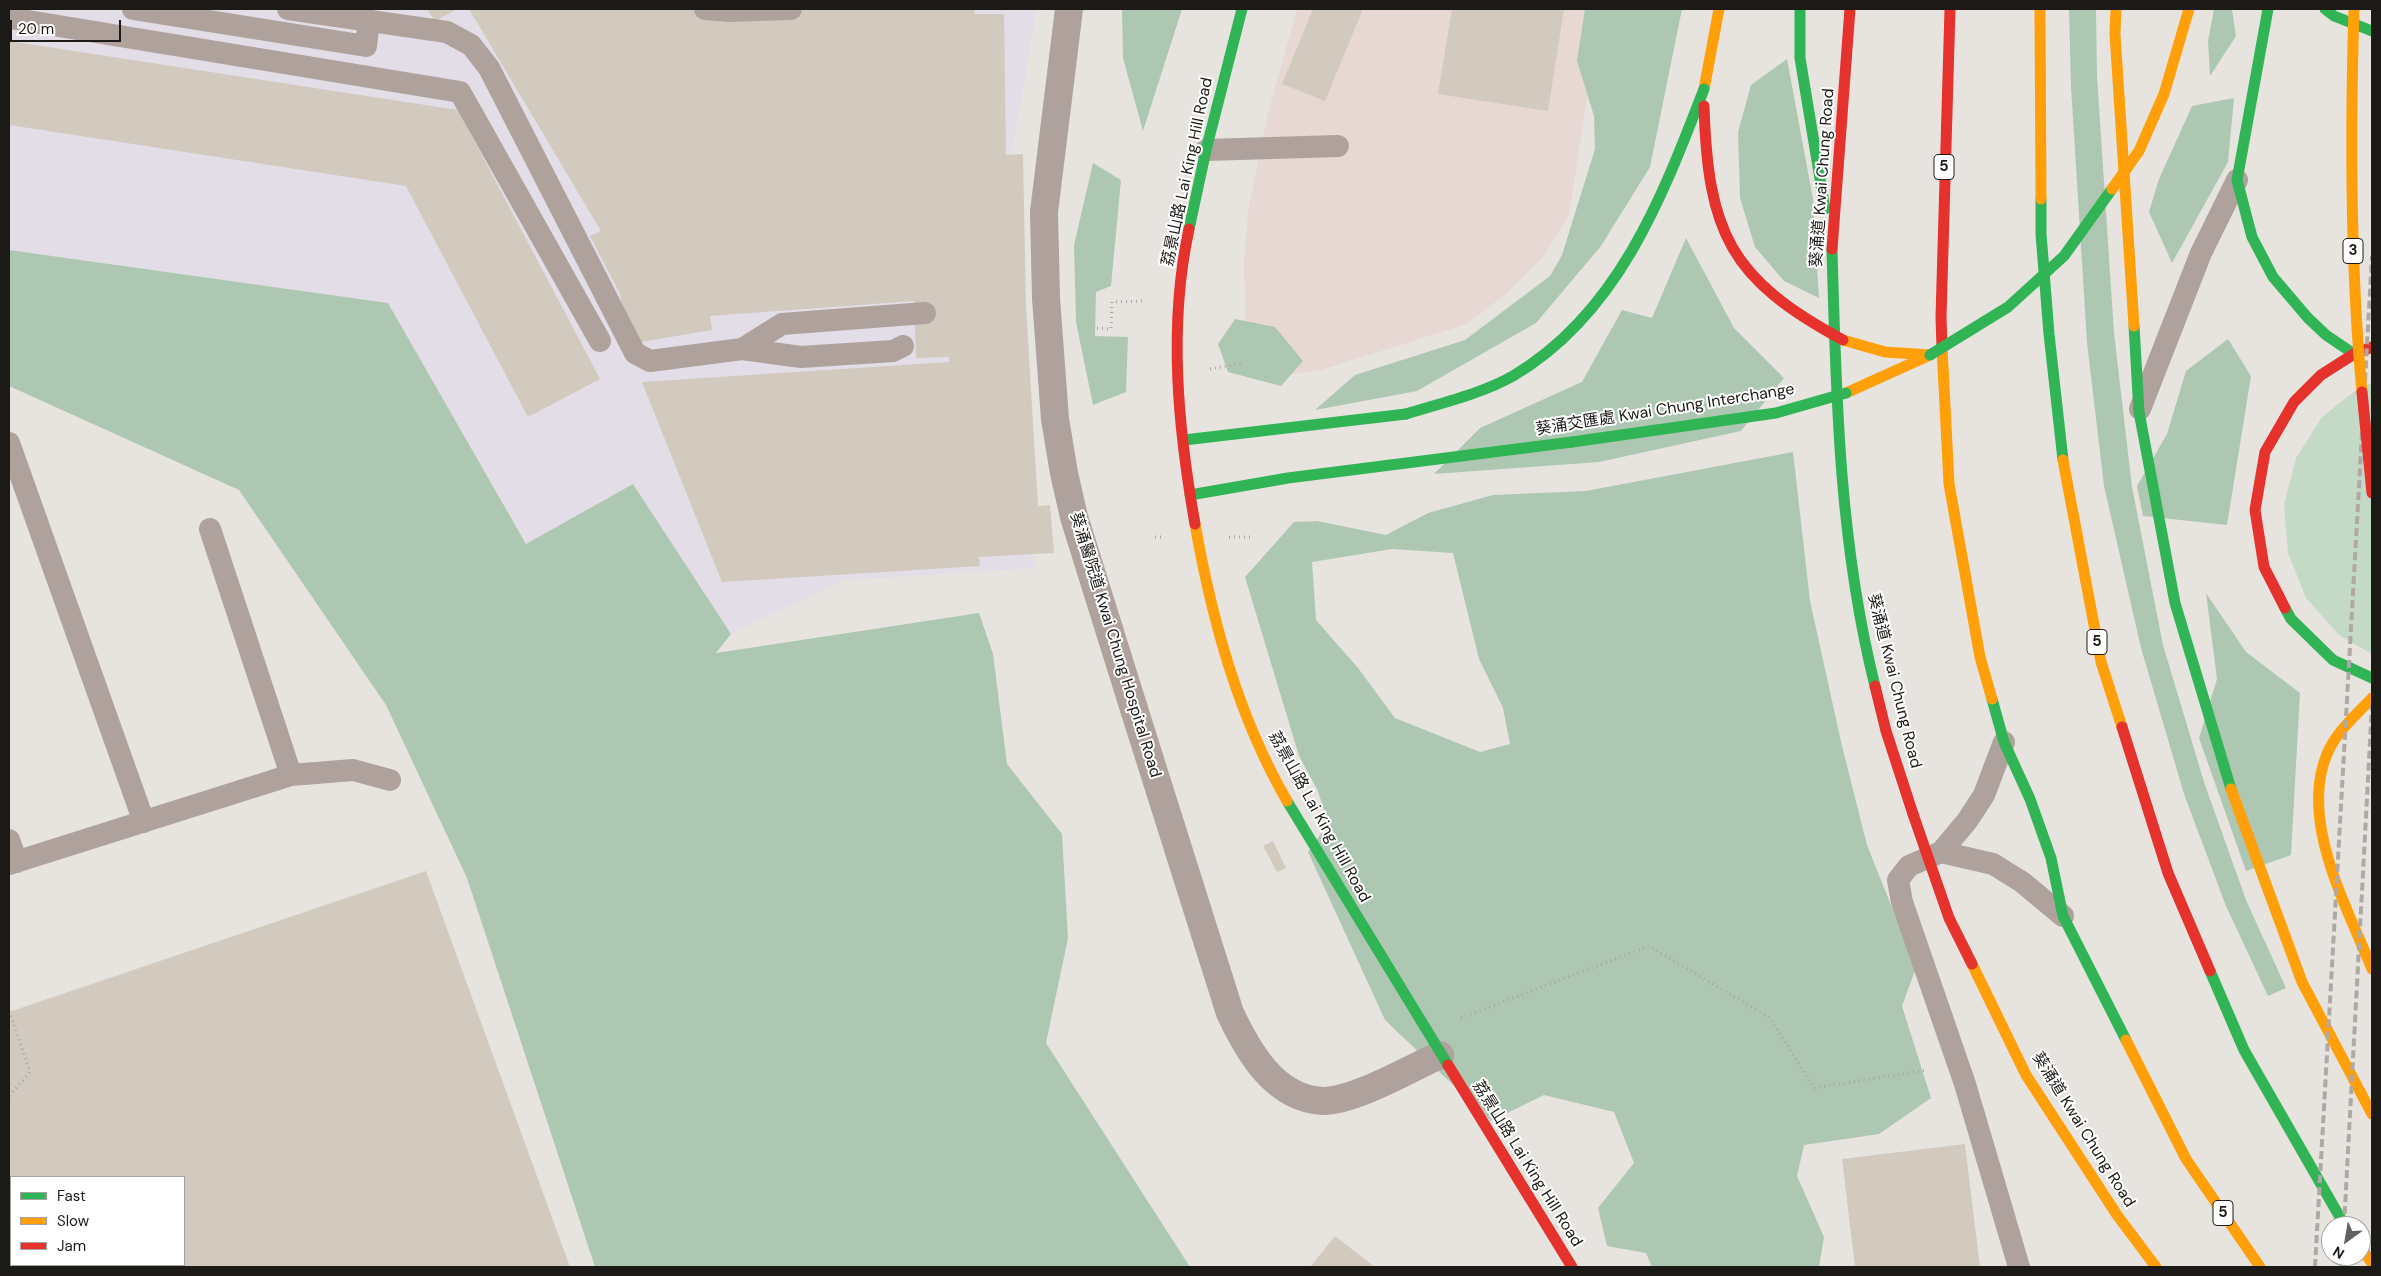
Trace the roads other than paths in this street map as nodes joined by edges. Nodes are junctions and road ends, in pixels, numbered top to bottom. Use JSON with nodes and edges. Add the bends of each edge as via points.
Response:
{"nodes":[{"id":1,"x":133,"y":9,"type":"edge"},
{"id":2,"x":288,"y":9,"type":"edge"},
{"id":3,"x":705,"y":9,"type":"edge"},
{"id":4,"x":791,"y":9,"type":"edge"},
{"id":5,"x":1069,"y":9,"type":"edge"},
{"id":6,"x":1242,"y":9,"type":"edge"},
{"id":7,"x":1719,"y":9,"type":"edge"},
{"id":8,"x":1800,"y":9,"type":"edge"},
{"id":9,"x":1850,"y":9,"type":"edge"},
{"id":10,"x":1950,"y":9,"type":"edge"},
{"id":11,"x":2040,"y":9,"type":"edge"},
{"id":12,"x":2116,"y":9,"type":"edge"},
{"id":13,"x":2189,"y":9,"type":"edge"},
{"id":14,"x":2268,"y":9,"type":"edge"},
{"id":15,"x":2325,"y":9,"type":"edge"},
{"id":16,"x":2354,"y":9,"type":"edge"},
{"id":17,"x":167,"y":14,"type":"junction"},
{"id":18,"x":10,"y":18,"type":"dead end"},
{"id":19,"x":369,"y":20,"type":"junction"},
{"id":20,"x":2372,"y":31,"type":"edge"},
{"id":21,"x":162,"y":43,"type":"junction"},
{"id":22,"x":1704,"y":89,"type":"junction"},
{"id":23,"x":1338,"y":146,"type":"dead end"},
{"id":24,"x":1206,"y":150,"type":"junction"},
{"id":25,"x":2237,"y":180,"type":"junction"},
{"id":26,"x":1832,"y":250,"type":"junction"},
{"id":27,"x":925,"y":313,"type":"dead end"},
{"id":28,"x":600,"y":341,"type":"dead end"},
{"id":29,"x":903,"y":346,"type":"dead end"},
{"id":30,"x":2372,"y":348,"type":"edge"},
{"id":31,"x":742,"y":349,"type":"junction"},
{"id":32,"x":2354,"y":354,"type":"junction"},
{"id":33,"x":1930,"y":355,"type":"junction"},
{"id":34,"x":2139,"y":412,"type":"junction"},
{"id":35,"x":1184,"y":440,"type":"junction"},
{"id":36,"x":9,"y":443,"type":"edge"},
{"id":37,"x":2372,"y":493,"type":"edge"},
{"id":38,"x":1190,"y":495,"type":"junction"},
{"id":39,"x":210,"y":529,"type":"dead end"},
{"id":40,"x":2372,"y":678,"type":"edge"},
{"id":41,"x":2372,"y":698,"type":"edge"},
{"id":42,"x":2004,"y":742,"type":"junction"},
{"id":43,"x":291,"y":775,"type":"junction"},
{"id":44,"x":390,"y":780,"type":"dead end"},
{"id":45,"x":144,"y":822,"type":"junction"},
{"id":46,"x":9,"y":840,"type":"edge"},
{"id":47,"x":1941,"y":852,"type":"junction"},
{"id":48,"x":13,"y":863,"type":"edge"},
{"id":49,"x":2063,"y":916,"type":"junction"},
{"id":50,"x":2372,"y":969,"type":"edge"},
{"id":51,"x":1440,"y":1055,"type":"junction"},
{"id":52,"x":2372,"y":1114,"type":"edge"},
{"id":53,"x":2340,"y":1216,"type":"edge"},
{"id":54,"x":1572,"y":1267,"type":"edge"},
{"id":55,"x":2020,"y":1267,"type":"edge"},
{"id":56,"x":2156,"y":1267,"type":"edge"},
{"id":57,"x":2260,"y":1267,"type":"edge"}],
"edges":[{"from":1,"to":17,"type":"lane"},
{"from":2,"to":19,"type":"lane"},
{"from":3,"to":4,"type":"lane"},
{"from":5,"to":51,"type":"street","name":"葵涌醫院道 Kwai Chung Hospital Road","bridge":true,"via":[[1044,212],[1054,419],[1074,517],[1230,1013],[1245,1045],[1261,1066],[1282,1086],[1304,1097],[1324,1101],[1353,1094]]},
{"from":6,"to":24,"type":"main road","name":"荔景山路 Lai King Hill Road"},
{"from":7,"to":22,"type":"main road"},
{"from":8,"to":26,"type":"main road","via":[[1800,58]]},
{"from":9,"to":26,"type":"main road","name":"葵涌道 Kwai Chung Road"},
{"from":10,"to":42,"type":"main road","number":"5","via":[[1941,317],[1949,484],[1980,656]]},
{"from":11,"to":53,"type":"main road","number":"5","via":[[2041,234],[2049,334],[2061,451],[2101,662],[2168,872],[2240,1041]]},
{"from":12,"to":34,"type":"main road"},
{"from":13,"to":33,"type":"main road","name":"葵涌交匯處 Kwai Chung Interchange","bridge":true,"via":[[2164,94],[2139,151],[2064,256],[2008,307]]},
{"from":14,"to":25,"type":"main road"},
{"from":15,"to":20,"type":"main road","via":[[2334,16]]},
{"from":16,"to":37,"type":"main road","number":"3","bridge":true,"via":[[2354,260],[2357,332]]},
{"from":17,"to":19,"type":"lane","via":[[366,46]]},
{"from":17,"to":21,"type":"lane"},
{"from":18,"to":21,"type":"lane"},
{"from":19,"to":31,"type":"lane","via":[[447,32],[471,45],[489,68],[635,353],[650,361]]},
{"from":21,"to":28,"type":"lane","via":[[460,92]]},
{"from":22,"to":33,"type":"main road","bridge":true,"via":[[1704,139],[1717,218],[1733,252],[1755,281],[1784,308],[1842,340],[1870,350],[1899,355]]},
{"from":22,"to":35,"type":"main road","bridge":true,"via":[[1661,195],[1632,253],[1600,300],[1557,345],[1513,375],[1466,397],[1406,414]]},
{"from":23,"to":24,"type":"lane","via":[[1294,156]]},
{"from":24,"to":35,"type":"main road","name":"荔景山路 Lai King Hill Road","via":[[1183,256],[1176,341]]},
{"from":25,"to":32,"type":"main road","via":[[2252,237],[2273,277],[2308,318]]},
{"from":25,"to":34,"type":"lane","via":[[2201,253]]},
{"from":26,"to":56,"type":"main road","name":"葵涌道 Kwai Chung Road","bridge":true,"via":[[1844,514],[1872,676],[1907,795],[1949,918],[2026,1075],[2117,1215]]},
{"from":27,"to":31,"type":"lane","via":[[782,324]]},
{"from":29,"to":31,"type":"lane","via":[[893,351],[801,357]]},
{"from":30,"to":32,"type":"main road"},
{"from":32,"to":40,"type":"main road","via":[[2321,375],[2294,402],[2265,452],[2255,510],[2264,567],[2291,619],[2333,660]]},
{"from":33,"to":38,"type":"main road","name":"葵涌交匯處 Kwai Chung Interchange","bridge":true,"via":[[1846,393],[1776,413],[1288,478]]},
{"from":34,"to":52,"type":"main road","via":[[2175,603],[2233,796],[2302,982]]},
{"from":35,"to":38,"type":"main road","name":"荔景山路 Lai King Hill Road"},
{"from":36,"to":45,"type":"lane"},
{"from":38,"to":51,"type":"main road","name":"荔景山路 Lai King Hill Road","via":[[1216,621],[1233,680],[1252,729],[1311,842]]},
{"from":39,"to":43,"type":"lane"},
{"from":41,"to":50,"type":"main road","via":[[2326,755],[2318,786],[2320,831]]},
{"from":42,"to":47,"type":"lane","via":[[1984,795]]},
{"from":42,"to":49,"type":"main road","number":"5","via":[[2030,799],[2048,850]]},
{"from":43,"to":44,"type":"lane","via":[[353,770]]},
{"from":43,"to":45,"type":"lane"},
{"from":45,"to":48,"type":"lane"},
{"from":46,"to":48,"type":"lane"},
{"from":47,"to":49,"type":"lane","via":[[1994,864]]},
{"from":47,"to":55,"type":"lane","via":[[1909,866],[1898,880],[1902,902],[1965,1084]]},
{"from":49,"to":57,"type":"main road","number":"5","via":[[2186,1159]]},
{"from":51,"to":54,"type":"main road","name":"荔景山路 Lai King Hill Road"}]}
